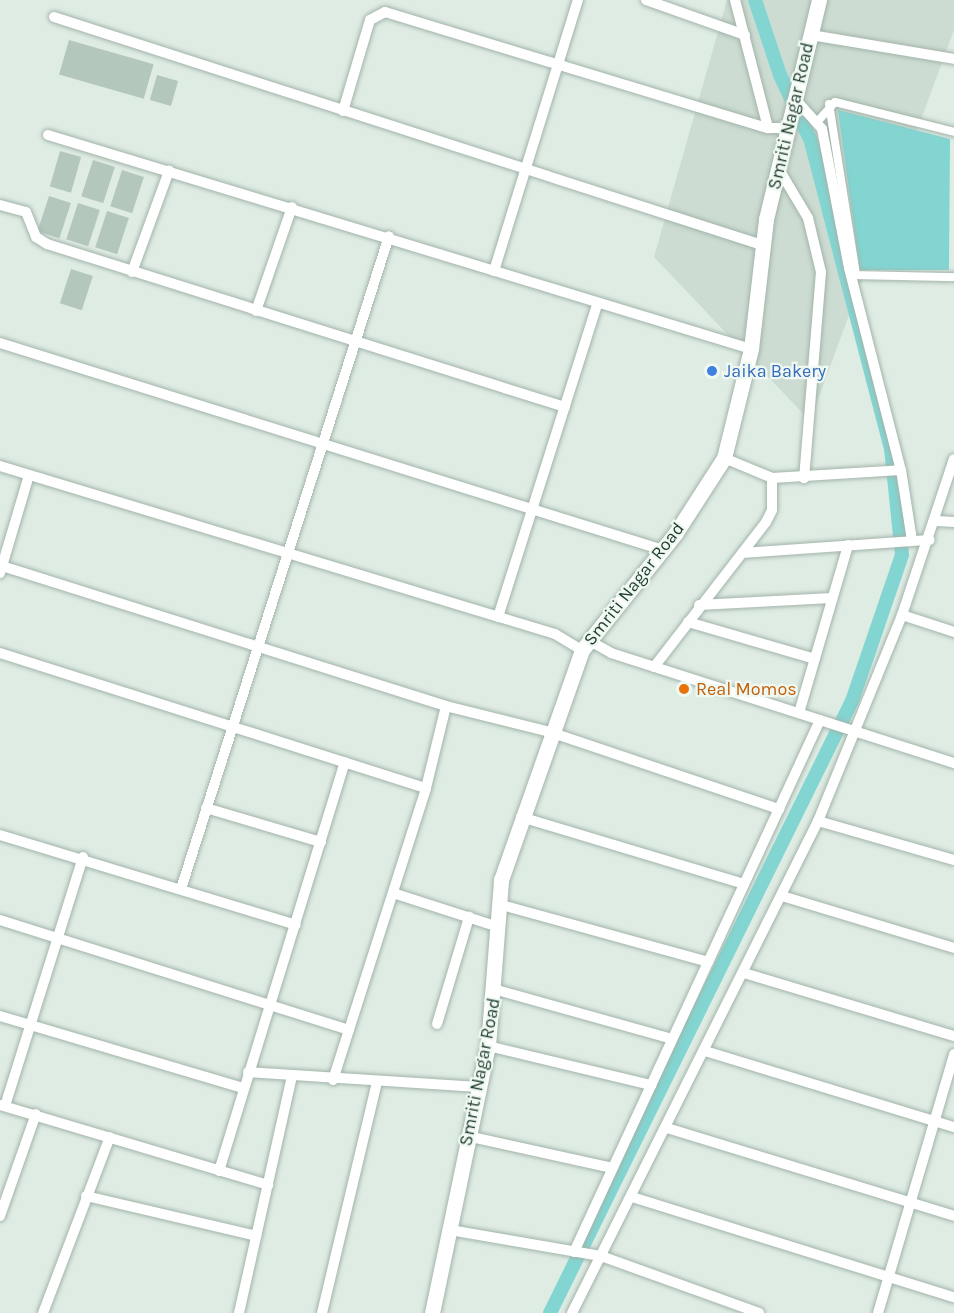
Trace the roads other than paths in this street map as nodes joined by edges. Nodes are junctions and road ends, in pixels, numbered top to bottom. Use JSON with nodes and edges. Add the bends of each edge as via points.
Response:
{"nodes":[{"id":1,"x":578,"y":0,"type":"edge"},
{"id":2,"x":646,"y":0,"type":"edge"},
{"id":3,"x":735,"y":0,"type":"edge"},
{"id":4,"x":819,"y":0,"type":"edge"},
{"id":5,"x":54,"y":17,"type":"dead end"},
{"id":6,"x":745,"y":35,"type":"junction"},
{"id":7,"x":810,"y":35,"type":"junction"},
{"id":8,"x":954,"y":59,"type":"edge"},
{"id":9,"x":559,"y":62,"type":"junction"},
{"id":10,"x":796,"y":100,"type":"junction"},
{"id":11,"x":829,"y":104,"type":"junction"},
{"id":12,"x":343,"y":111,"type":"junction"},
{"id":13,"x":818,"y":121,"type":"junction"},
{"id":14,"x":768,"y":128,"type":"junction"},
{"id":15,"x":789,"y":128,"type":"junction"},
{"id":16,"x":954,"y":132,"type":"edge"},
{"id":17,"x":48,"y":135,"type":"dead end"},
{"id":18,"x":526,"y":169,"type":"junction"},
{"id":19,"x":169,"y":171,"type":"junction"},
{"id":20,"x":780,"y":171,"type":"junction"},
{"id":21,"x":0,"y":205,"type":"edge"},
{"id":22,"x":292,"y":207,"type":"junction"},
{"id":23,"x":389,"y":236,"type":"junction"},
{"id":24,"x":762,"y":245,"type":"junction"},
{"id":25,"x":494,"y":271,"type":"junction"},
{"id":26,"x":132,"y":272,"type":"junction"},
{"id":27,"x":954,"y":277,"type":"edge"},
{"id":28,"x":597,"y":305,"type":"junction"},
{"id":29,"x":256,"y":311,"type":"junction"},
{"id":30,"x":356,"y":341,"type":"junction"},
{"id":31,"x":0,"y":344,"type":"edge"},
{"id":32,"x":751,"y":349,"type":"junction"},
{"id":33,"x":565,"y":407,"type":"junction"},
{"id":34,"x":322,"y":447,"type":"junction"},
{"id":35,"x":724,"y":458,"type":"junction"},
{"id":36,"x":954,"y":459,"type":"edge"},
{"id":37,"x":0,"y":466,"type":"edge"},
{"id":38,"x":901,"y":470,"type":"junction"},
{"id":39,"x":29,"y":475,"type":"junction"},
{"id":40,"x":772,"y":478,"type":"junction"},
{"id":41,"x":804,"y":478,"type":"junction"},
{"id":42,"x":532,"y":510,"type":"junction"},
{"id":43,"x":937,"y":520,"type":"junction"},
{"id":44,"x":954,"y":522,"type":"edge"},
{"id":45,"x":912,"y":540,"type":"junction"},
{"id":46,"x":930,"y":540,"type":"junction"},
{"id":47,"x":848,"y":545,"type":"junction"},
{"id":48,"x":663,"y":550,"type":"junction"},
{"id":49,"x":289,"y":552,"type":"junction"},
{"id":50,"x":742,"y":553,"type":"junction"},
{"id":51,"x":1,"y":569,"type":"edge"},
{"id":52,"x":832,"y":598,"type":"junction"},
{"id":53,"x":699,"y":605,"type":"junction"},
{"id":54,"x":903,"y":615,"type":"junction"},
{"id":55,"x":498,"y":617,"type":"junction"},
{"id":56,"x":688,"y":622,"type":"junction"},
{"id":57,"x":954,"y":632,"type":"edge"},
{"id":58,"x":256,"y":645,"type":"junction"},
{"id":59,"x":585,"y":645,"type":"junction"},
{"id":60,"x":0,"y":653,"type":"edge"},
{"id":61,"x":815,"y":659,"type":"junction"},
{"id":62,"x":654,"y":667,"type":"junction"},
{"id":63,"x":446,"y":706,"type":"junction"},
{"id":64,"x":799,"y":713,"type":"junction"},
{"id":65,"x":820,"y":720,"type":"junction"},
{"id":66,"x":231,"y":725,"type":"junction"},
{"id":67,"x":550,"y":732,"type":"junction"},
{"id":68,"x":857,"y":732,"type":"junction"},
{"id":69,"x":345,"y":762,"type":"junction"},
{"id":70,"x":954,"y":763,"type":"edge"},
{"id":71,"x":426,"y":788,"type":"junction"},
{"id":72,"x":206,"y":808,"type":"junction"},
{"id":73,"x":779,"y":809,"type":"junction"},
{"id":74,"x":521,"y":816,"type":"junction"},
{"id":75,"x":818,"y":821,"type":"junction"},
{"id":76,"x":0,"y":835,"type":"edge"},
{"id":77,"x":321,"y":842,"type":"junction"},
{"id":78,"x":83,"y":858,"type":"junction"},
{"id":79,"x":954,"y":860,"type":"edge"},
{"id":80,"x":744,"y":884,"type":"junction"},
{"id":81,"x":181,"y":889,"type":"junction"},
{"id":82,"x":393,"y":893,"type":"junction"},
{"id":83,"x":782,"y":896,"type":"junction"},
{"id":84,"x":498,"y":904,"type":"junction"},
{"id":85,"x":469,"y":917,"type":"junction"},
{"id":86,"x":0,"y":920,"type":"edge"},
{"id":87,"x":296,"y":925,"type":"junction"},
{"id":88,"x":498,"y":927,"type":"junction"},
{"id":89,"x":58,"y":938,"type":"junction"},
{"id":90,"x":954,"y":948,"type":"edge"},
{"id":91,"x":708,"y":962,"type":"junction"},
{"id":92,"x":744,"y":973,"type":"junction"},
{"id":93,"x":496,"y":990,"type":"junction"},
{"id":94,"x":270,"y":1006,"type":"junction"},
{"id":95,"x":0,"y":1016,"type":"edge"},
{"id":96,"x":437,"y":1024,"type":"dead end"},
{"id":97,"x":30,"y":1025,"type":"junction"},
{"id":98,"x":349,"y":1030,"type":"junction"},
{"id":99,"x":954,"y":1036,"type":"edge"},
{"id":100,"x":672,"y":1039,"type":"junction"},
{"id":101,"x":488,"y":1046,"type":"junction"},
{"id":102,"x":705,"y":1051,"type":"junction"},
{"id":103,"x":954,"y":1054,"type":"edge"},
{"id":104,"x":248,"y":1072,"type":"junction"},
{"id":105,"x":292,"y":1076,"type":"junction"},
{"id":106,"x":333,"y":1080,"type":"junction"},
{"id":107,"x":377,"y":1082,"type":"junction"},
{"id":108,"x":651,"y":1085,"type":"junction"},
{"id":109,"x":478,"y":1087,"type":"junction"},
{"id":110,"x":243,"y":1088,"type":"junction"},
{"id":111,"x":2,"y":1105,"type":"edge"},
{"id":112,"x":36,"y":1114,"type":"junction"},
{"id":113,"x":934,"y":1121,"type":"junction"},
{"id":114,"x":954,"y":1127,"type":"edge"},
{"id":115,"x":667,"y":1128,"type":"junction"},
{"id":116,"x":467,"y":1136,"type":"junction"},
{"id":117,"x":110,"y":1137,"type":"junction"},
{"id":118,"x":613,"y":1168,"type":"junction"},
{"id":119,"x":219,"y":1171,"type":"junction"},
{"id":120,"x":268,"y":1185,"type":"junction"},
{"id":121,"x":5,"y":1190,"type":"edge"},
{"id":122,"x":86,"y":1196,"type":"junction"},
{"id":123,"x":632,"y":1197,"type":"junction"},
{"id":124,"x":912,"y":1202,"type":"junction"},
{"id":125,"x":0,"y":1216,"type":"edge"},
{"id":126,"x":954,"y":1216,"type":"edge"},
{"id":127,"x":450,"y":1230,"type":"junction"},
{"id":128,"x":256,"y":1236,"type":"junction"},
{"id":129,"x":574,"y":1252,"type":"junction"},
{"id":130,"x":601,"y":1256,"type":"junction"},
{"id":131,"x":888,"y":1277,"type":"junction"},
{"id":132,"x":954,"y":1297,"type":"edge"},
{"id":133,"x":43,"y":1313,"type":"edge"},
{"id":134,"x":239,"y":1313,"type":"edge"},
{"id":135,"x":322,"y":1313,"type":"edge"},
{"id":136,"x":432,"y":1313,"type":"edge"},
{"id":137,"x":572,"y":1313,"type":"edge"},
{"id":138,"x":759,"y":1313,"type":"edge"},
{"id":139,"x":878,"y":1313,"type":"edge"}],
"edges":[{"from":1,"to":9,"type":"street"},
{"from":2,"to":6,"type":"street"},
{"from":3,"to":6,"type":"street"},
{"from":4,"to":7,"type":"main road","name":"Smriti Nagar Road"},
{"from":5,"to":12,"type":"street"},
{"from":6,"to":14,"type":"street"},
{"from":7,"to":8,"type":"street"},
{"from":7,"to":10,"type":"main road","name":"Smriti Nagar Road"},
{"from":9,"to":12,"type":"street","via":[[397,13],[376,13]]},
{"from":9,"to":14,"type":"street"},
{"from":9,"to":18,"type":"street"},
{"from":10,"to":13,"type":"street"},
{"from":10,"to":15,"type":"main road","name":"Smriti Nagar Road"},
{"from":11,"to":13,"type":"street"},
{"from":11,"to":16,"type":"street","via":[[844,103]]},
{"from":11,"to":27,"type":"street","via":[[856,275]]},
{"from":12,"to":18,"type":"street"},
{"from":13,"to":38,"type":"street","via":[[849,268]]},
{"from":14,"to":15,"type":"street"},
{"from":15,"to":20,"type":"main road","name":"Smriti Nagar Road"},
{"from":17,"to":19,"type":"street"},
{"from":18,"to":24,"type":"street"},
{"from":18,"to":25,"type":"street"},
{"from":19,"to":22,"type":"street"},
{"from":19,"to":26,"type":"street"},
{"from":20,"to":24,"type":"main road","name":"Smriti Nagar Road"},
{"from":20,"to":41,"type":"street","via":[[808,218],[821,272]]},
{"from":21,"to":26,"type":"street","via":[[26,212],[36,237],[47,244]]},
{"from":22,"to":23,"type":"street"},
{"from":22,"to":29,"type":"street"},
{"from":23,"to":25,"type":"street"},
{"from":23,"to":30,"type":"street"},
{"from":24,"to":32,"type":"main road","name":"Smriti Nagar Road"},
{"from":25,"to":28,"type":"street"},
{"from":26,"to":29,"type":"street"},
{"from":28,"to":32,"type":"street"},
{"from":28,"to":33,"type":"street"},
{"from":29,"to":30,"type":"street"},
{"from":30,"to":33,"type":"street"},
{"from":30,"to":34,"type":"street"},
{"from":31,"to":34,"type":"street"},
{"from":32,"to":35,"type":"main road","name":"Smriti Nagar Road"},
{"from":33,"to":42,"type":"street"},
{"from":34,"to":42,"type":"street"},
{"from":34,"to":49,"type":"street"},
{"from":35,"to":40,"type":"street"},
{"from":35,"to":48,"type":"main road","name":"Smriti Nagar Road"},
{"from":36,"to":43,"type":"street"},
{"from":37,"to":39,"type":"street"},
{"from":38,"to":41,"type":"street"},
{"from":38,"to":45,"type":"street"},
{"from":39,"to":49,"type":"street"},
{"from":39,"to":51,"type":"street"},
{"from":40,"to":41,"type":"street"},
{"from":40,"to":50,"type":"street","via":[[772,510]]},
{"from":42,"to":48,"type":"street"},
{"from":42,"to":55,"type":"street"},
{"from":43,"to":44,"type":"street"},
{"from":43,"to":46,"type":"street"},
{"from":45,"to":46,"type":"street"},
{"from":45,"to":47,"type":"street"},
{"from":46,"to":54,"type":"street"},
{"from":47,"to":50,"type":"street"},
{"from":47,"to":52,"type":"street"},
{"from":48,"to":59,"type":"main road","name":"Smriti Nagar Road"},
{"from":49,"to":55,"type":"street"},
{"from":49,"to":58,"type":"street"},
{"from":50,"to":53,"type":"street"},
{"from":51,"to":58,"type":"street"},
{"from":52,"to":53,"type":"street"},
{"from":52,"to":61,"type":"street"},
{"from":53,"to":56,"type":"street"},
{"from":54,"to":57,"type":"street"},
{"from":54,"to":68,"type":"street"},
{"from":55,"to":59,"type":"street"},
{"from":56,"to":61,"type":"street"},
{"from":56,"to":62,"type":"street"},
{"from":58,"to":63,"type":"street"},
{"from":58,"to":66,"type":"street"},
{"from":59,"to":62,"type":"street"},
{"from":59,"to":67,"type":"main road","name":"Smriti Nagar Road"},
{"from":60,"to":66,"type":"street"},
{"from":61,"to":64,"type":"street"},
{"from":62,"to":64,"type":"street"},
{"from":63,"to":67,"type":"street"},
{"from":63,"to":71,"type":"street"},
{"from":64,"to":65,"type":"street"},
{"from":65,"to":68,"type":"street"},
{"from":65,"to":73,"type":"street"},
{"from":66,"to":69,"type":"street"},
{"from":66,"to":72,"type":"street"},
{"from":67,"to":73,"type":"street"},
{"from":67,"to":74,"type":"main road","name":"Smriti Nagar Road"},
{"from":68,"to":70,"type":"street"},
{"from":68,"to":75,"type":"street"},
{"from":69,"to":71,"type":"street"},
{"from":69,"to":77,"type":"street"},
{"from":71,"to":82,"type":"street"},
{"from":72,"to":77,"type":"street"},
{"from":72,"to":81,"type":"street"},
{"from":73,"to":80,"type":"street"},
{"from":74,"to":80,"type":"street"},
{"from":74,"to":84,"type":"main road","name":"Smriti Nagar Road"},
{"from":75,"to":79,"type":"street"},
{"from":75,"to":83,"type":"street"},
{"from":76,"to":78,"type":"street"},
{"from":77,"to":87,"type":"street"},
{"from":78,"to":81,"type":"street"},
{"from":78,"to":89,"type":"street"},
{"from":80,"to":91,"type":"street"},
{"from":81,"to":87,"type":"street"},
{"from":82,"to":85,"type":"street"},
{"from":82,"to":98,"type":"street"},
{"from":83,"to":90,"type":"street"},
{"from":83,"to":92,"type":"street"},
{"from":84,"to":88,"type":"main road","name":"Smriti Nagar Road"},
{"from":84,"to":91,"type":"street"},
{"from":85,"to":88,"type":"street"},
{"from":85,"to":96,"type":"street"},
{"from":86,"to":89,"type":"street"},
{"from":87,"to":94,"type":"street"},
{"from":88,"to":93,"type":"main road","name":"Smriti Nagar Road"},
{"from":89,"to":94,"type":"street"},
{"from":89,"to":97,"type":"street"},
{"from":91,"to":100,"type":"street"},
{"from":92,"to":99,"type":"street"},
{"from":92,"to":102,"type":"street"},
{"from":93,"to":100,"type":"street"},
{"from":93,"to":101,"type":"main road","name":"Smriti Nagar Road"},
{"from":94,"to":98,"type":"street"},
{"from":94,"to":104,"type":"street"},
{"from":95,"to":97,"type":"street"},
{"from":97,"to":110,"type":"street"},
{"from":97,"to":111,"type":"street"},
{"from":98,"to":106,"type":"street"},
{"from":100,"to":108,"type":"street"},
{"from":101,"to":108,"type":"street"},
{"from":101,"to":109,"type":"main road","name":"Smriti Nagar Road"},
{"from":102,"to":113,"type":"street"},
{"from":102,"to":115,"type":"street"},
{"from":103,"to":113,"type":"street"},
{"from":104,"to":105,"type":"street"},
{"from":104,"to":110,"type":"street"},
{"from":105,"to":106,"type":"street"},
{"from":105,"to":120,"type":"street"},
{"from":106,"to":107,"type":"street"},
{"from":107,"to":109,"type":"street"},
{"from":107,"to":135,"type":"street"},
{"from":108,"to":118,"type":"street"},
{"from":109,"to":116,"type":"main road","name":"Smriti Nagar Road"},
{"from":110,"to":119,"type":"street"},
{"from":111,"to":112,"type":"street"},
{"from":112,"to":117,"type":"street"},
{"from":112,"to":121,"type":"street"},
{"from":113,"to":114,"type":"street"},
{"from":113,"to":124,"type":"street"},
{"from":115,"to":123,"type":"street"},
{"from":115,"to":124,"type":"street"},
{"from":116,"to":118,"type":"street"},
{"from":116,"to":127,"type":"main road","name":"Smriti Nagar Road"},
{"from":117,"to":119,"type":"street"},
{"from":117,"to":122,"type":"street"},
{"from":118,"to":129,"type":"street"},
{"from":119,"to":120,"type":"street"},
{"from":120,"to":128,"type":"street"},
{"from":121,"to":125,"type":"street"},
{"from":122,"to":128,"type":"street"},
{"from":122,"to":133,"type":"street"},
{"from":123,"to":130,"type":"street"},
{"from":123,"to":131,"type":"street"},
{"from":124,"to":126,"type":"street"},
{"from":124,"to":131,"type":"street"},
{"from":127,"to":129,"type":"street"},
{"from":127,"to":136,"type":"main road","name":"Smriti Nagar Road"},
{"from":128,"to":134,"type":"street"},
{"from":129,"to":130,"type":"street"},
{"from":130,"to":137,"type":"street"},
{"from":130,"to":138,"type":"street"},
{"from":131,"to":132,"type":"street"},
{"from":131,"to":139,"type":"street"}]}
